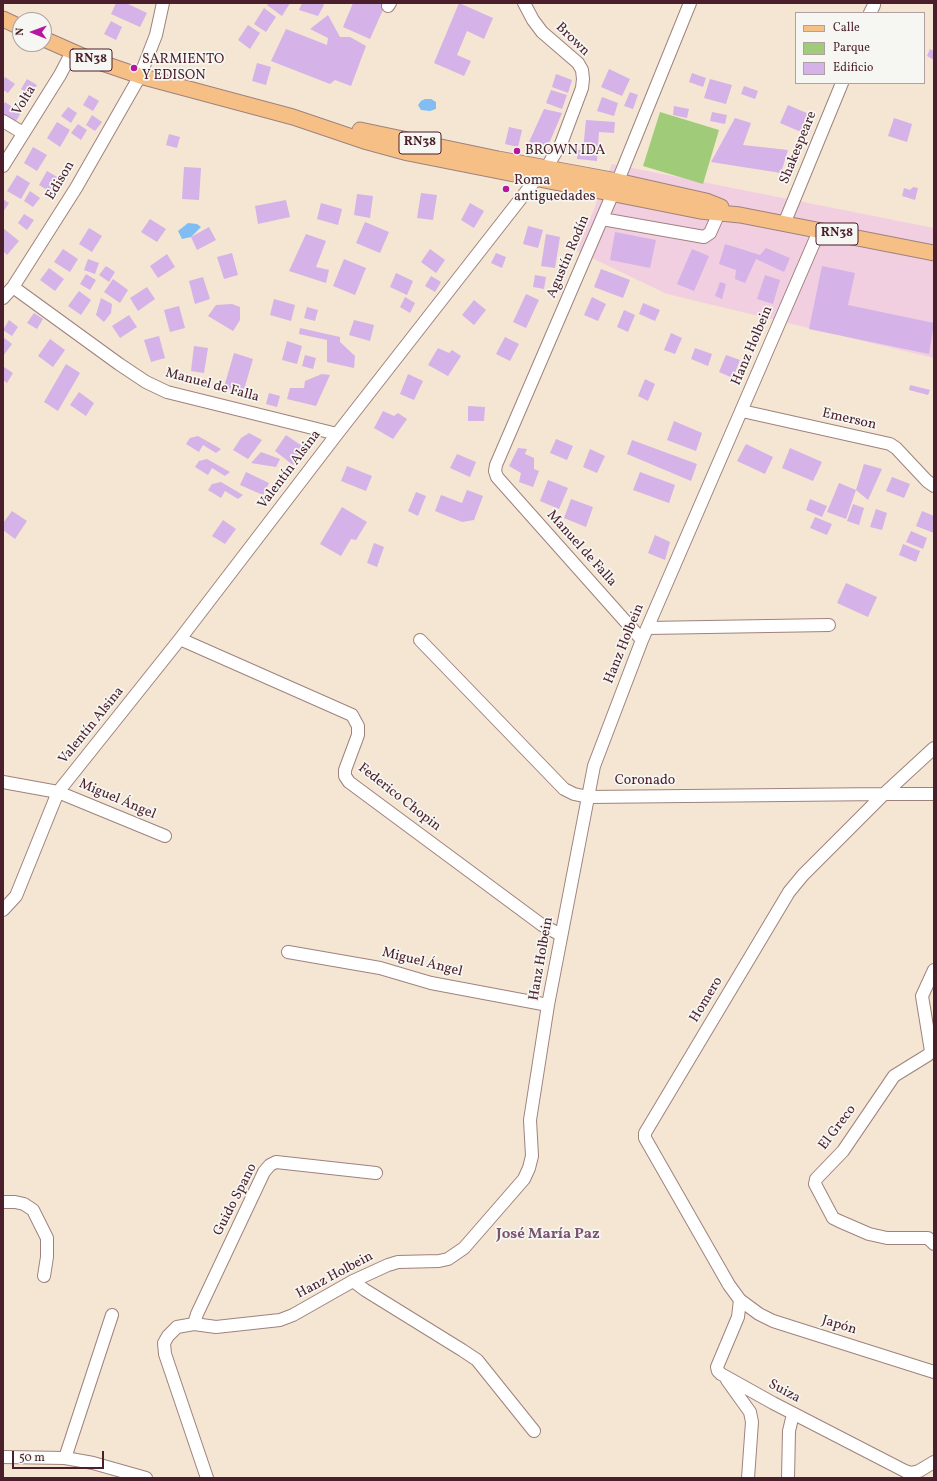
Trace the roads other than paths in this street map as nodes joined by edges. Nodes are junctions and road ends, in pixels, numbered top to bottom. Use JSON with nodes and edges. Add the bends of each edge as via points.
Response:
{"nodes":[{"id":1,"x":163,"y":3,"type":"edge"},
{"id":2,"x":524,"y":3,"type":"edge"},
{"id":3,"x":690,"y":3,"type":"edge"},
{"id":4,"x":52,"y":43,"type":"edge"},
{"id":5,"x":72,"y":52,"type":"junction"},
{"id":6,"x":140,"y":76,"type":"junction"},
{"id":7,"x":842,"y":84,"type":"edge"},
{"id":8,"x":293,"y":117,"type":"junction"},
{"id":9,"x":3,"y":121,"type":"edge"},
{"id":10,"x":24,"y":133,"type":"junction"},
{"id":11,"x":454,"y":163,"type":"junction"},
{"id":12,"x":3,"y":166,"type":"edge"},
{"id":13,"x":547,"y":167,"type":"junction"},
{"id":14,"x":536,"y":179,"type":"junction"},
{"id":15,"x":611,"y":184,"type":"junction"},
{"id":16,"x":720,"y":213,"type":"junction"},
{"id":17,"x":740,"y":215,"type":"junction"},
{"id":18,"x":602,"y":219,"type":"junction"},
{"id":19,"x":784,"y":224,"type":"junction"},
{"id":20,"x":818,"y":231,"type":"junction"},
{"id":21,"x":934,"y":253,"type":"edge"},
{"id":22,"x":13,"y":287,"type":"junction"},
{"id":23,"x":3,"y":298,"type":"edge"},
{"id":24,"x":742,"y":411,"type":"junction"},
{"id":25,"x":337,"y":434,"type":"junction"},
{"id":26,"x":497,"y":478,"type":"joint"},
{"id":27,"x":934,"y":486,"type":"edge"},
{"id":28,"x":829,"y":625,"type":"dead end"},
{"id":29,"x":647,"y":628,"type":"junction"},
{"id":30,"x":180,"y":640,"type":"junction"},
{"id":31,"x":420,"y":640,"type":"dead end"},
{"id":32,"x":642,"y":640,"type":"junction"},
{"id":33,"x":934,"y":748,"type":"edge"},
{"id":34,"x":3,"y":782,"type":"edge"},
{"id":35,"x":58,"y":792,"type":"junction"},
{"id":36,"x":884,"y":794,"type":"junction"},
{"id":37,"x":934,"y":794,"type":"edge"},
{"id":38,"x":588,"y":797,"type":"junction"},
{"id":39,"x":164,"y":836,"type":"dead end"},
{"id":40,"x":3,"y":910,"type":"edge"},
{"id":41,"x":561,"y":935,"type":"junction"},
{"id":42,"x":288,"y":952,"type":"dead end"},
{"id":43,"x":934,"y":970,"type":"edge"},
{"id":44,"x":548,"y":1005,"type":"junction"},
{"id":45,"x":376,"y":1173,"type":"dead end"},
{"id":46,"x":3,"y":1202,"type":"edge"},
{"id":47,"x":934,"y":1244,"type":"edge"},
{"id":48,"x":44,"y":1276,"type":"dead end"},
{"id":49,"x":353,"y":1281,"type":"junction"},
{"id":50,"x":740,"y":1300,"type":"junction"},
{"id":51,"x":112,"y":1315,"type":"dead end"},
{"id":52,"x":194,"y":1324,"type":"junction"},
{"id":53,"x":934,"y":1372,"type":"edge"},
{"id":54,"x":724,"y":1375,"type":"junction"},
{"id":55,"x":793,"y":1414,"type":"junction"},
{"id":56,"x":534,"y":1431,"type":"dead end"},
{"id":57,"x":3,"y":1457,"type":"edge"},
{"id":58,"x":65,"y":1458,"type":"junction"},
{"id":59,"x":934,"y":1462,"type":"edge"},
{"id":60,"x":146,"y":1478,"type":"edge"},
{"id":61,"x":207,"y":1478,"type":"edge"},
{"id":62,"x":748,"y":1478,"type":"edge"},
{"id":63,"x":788,"y":1478,"type":"edge"}],
"edges":[{"from":1,"to":6,"type":"street","name":"Edison","via":[[156,35]]},
{"from":2,"to":13,"type":"street","name":"Brown","via":[[542,32],[578,63],[582,70],[582,88],[561,144]]},
{"from":3,"to":15,"type":"street","name":"Agustín Rodín"},
{"from":4,"to":5,"type":"main road","number":"RN38"},
{"from":5,"to":6,"type":"main road","number":"RN38"},
{"from":5,"to":10,"type":"street","name":"Volta"},
{"from":6,"to":8,"type":"main road","number":"RN38"},
{"from":6,"to":22,"type":"street","name":"Edison","via":[[76,188]]},
{"from":7,"to":19,"type":"street","name":"Shakespeare"},
{"from":8,"to":11,"type":"main road","number":"RN38","via":[[388,148]]},
{"from":8,"to":13,"type":"main road","number":"RN38"},
{"from":9,"to":10,"type":"street"},
{"from":10,"to":12,"type":"street","name":"Volta"},
{"from":11,"to":13,"type":"main road","via":[[480,161],[532,171]]},
{"from":11,"to":14,"type":"main road","number":"RN38"},
{"from":13,"to":14,"type":"street","name":"Valentín Alsina"},
{"from":13,"to":15,"type":"main road","number":"RN38"},
{"from":14,"to":15,"type":"main road","number":"RN38"},
{"from":14,"to":25,"type":"street","name":"Valentín Alsina"},
{"from":15,"to":16,"type":"main road","number":"RN38","via":[[700,211]]},
{"from":15,"to":17,"type":"main road","number":"RN38","via":[[706,201]]},
{"from":15,"to":18,"type":"street","name":"Agustín Rodín"},
{"from":16,"to":17,"type":"main road","number":"RN38"},
{"from":16,"to":18,"type":"street","via":[[710,233],[704,237]]},
{"from":17,"to":19,"type":"main road","number":"RN38"},
{"from":18,"to":26,"type":"street","name":"Agustín Rodín","via":[[496,465]]},
{"from":19,"to":20,"type":"main road","number":"RN38"},
{"from":20,"to":21,"type":"main road","number":"RN38"},
{"from":20,"to":24,"type":"street","name":"Hanz Holbein"},
{"from":22,"to":23,"type":"street","name":"Edison"},
{"from":22,"to":25,"type":"street","name":"Manuel de Falla","via":[[119,364],[167,392]]},
{"from":24,"to":27,"type":"street","name":"Emerson","via":[[890,444]]},
{"from":24,"to":29,"type":"street","name":"Hanz Holbein"},
{"from":25,"to":30,"type":"street","name":"Valentín Alsina"},
{"from":26,"to":32,"type":"street","name":"Manuel de Falla"},
{"from":28,"to":29,"type":"street"},
{"from":29,"to":32,"type":"street","name":"Hanz Holbein"},
{"from":30,"to":35,"type":"street","name":"Valentín Alsina"},
{"from":30,"to":41,"type":"street","name":"Federico Chopin","via":[[352,715],[358,726],[358,735],[344,770],[349,782],[542,924]]},
{"from":31,"to":38,"type":"street","name":"Coronado","via":[[564,789]]},
{"from":32,"to":38,"type":"street","name":"Hanz Holbein","via":[[598,754]]},
{"from":33,"to":36,"type":"street","name":"Homero"},
{"from":34,"to":35,"type":"street","name":"Miguel Ángel"},
{"from":35,"to":39,"type":"street","name":"Miguel Ángel"},
{"from":35,"to":40,"type":"street","name":"Valentín Alsina","via":[[16,896]]},
{"from":36,"to":37,"type":"street","name":"Coronado"},
{"from":36,"to":38,"type":"street","name":"Coronado"},
{"from":36,"to":50,"type":"street","name":"Homero","via":[[789,892],[645,1133],[645,1138],[721,1272]]},
{"from":38,"to":41,"type":"street","name":"Hanz Holbein"},
{"from":41,"to":44,"type":"street","name":"Hanz Holbein"},
{"from":42,"to":44,"type":"street","name":"Miguel Ángel","via":[[380,968],[430,983]]},
{"from":43,"to":47,"type":"street","name":"El Greco","via":[[922,996],[931,1051],[894,1076],[842,1151],[816,1179],[815,1184],[833,1218],[869,1234],[887,1238],[928,1238]]},
{"from":44,"to":49,"type":"street","name":"Hanz Holbein","via":[[530,1120],[532,1156],[530,1168],[524,1179],[455,1255],[439,1261],[398,1262]]},
{"from":45,"to":52,"type":"street","name":"Guido Spano","via":[[276,1162],[270,1165],[264,1172]]},
{"from":46,"to":48,"type":"street","via":[[24,1204],[33,1210],[47,1238]]},
{"from":49,"to":52,"type":"street","name":"Hanz Holbein","via":[[280,1320],[216,1327]]},
{"from":49,"to":56,"type":"street","via":[[477,1360]]},
{"from":50,"to":53,"type":"street","name":"Japón","via":[[773,1321]]},
{"from":50,"to":54,"type":"street","via":[[738,1318],[717,1366],[718,1371]]},
{"from":51,"to":58,"type":"street"},
{"from":52,"to":61,"type":"street","name":"Hanz Holbein","via":[[177,1328],[164,1343],[165,1354]]},
{"from":54,"to":55,"type":"street","name":"Suiza"},
{"from":54,"to":62,"type":"street","via":[[750,1412],[752,1422]]},
{"from":55,"to":59,"type":"street","name":"Suiza","via":[[905,1471],[919,1471]]},
{"from":55,"to":63,"type":"street","via":[[789,1431]]},
{"from":57,"to":58,"type":"street"},
{"from":58,"to":60,"type":"street"}]}
